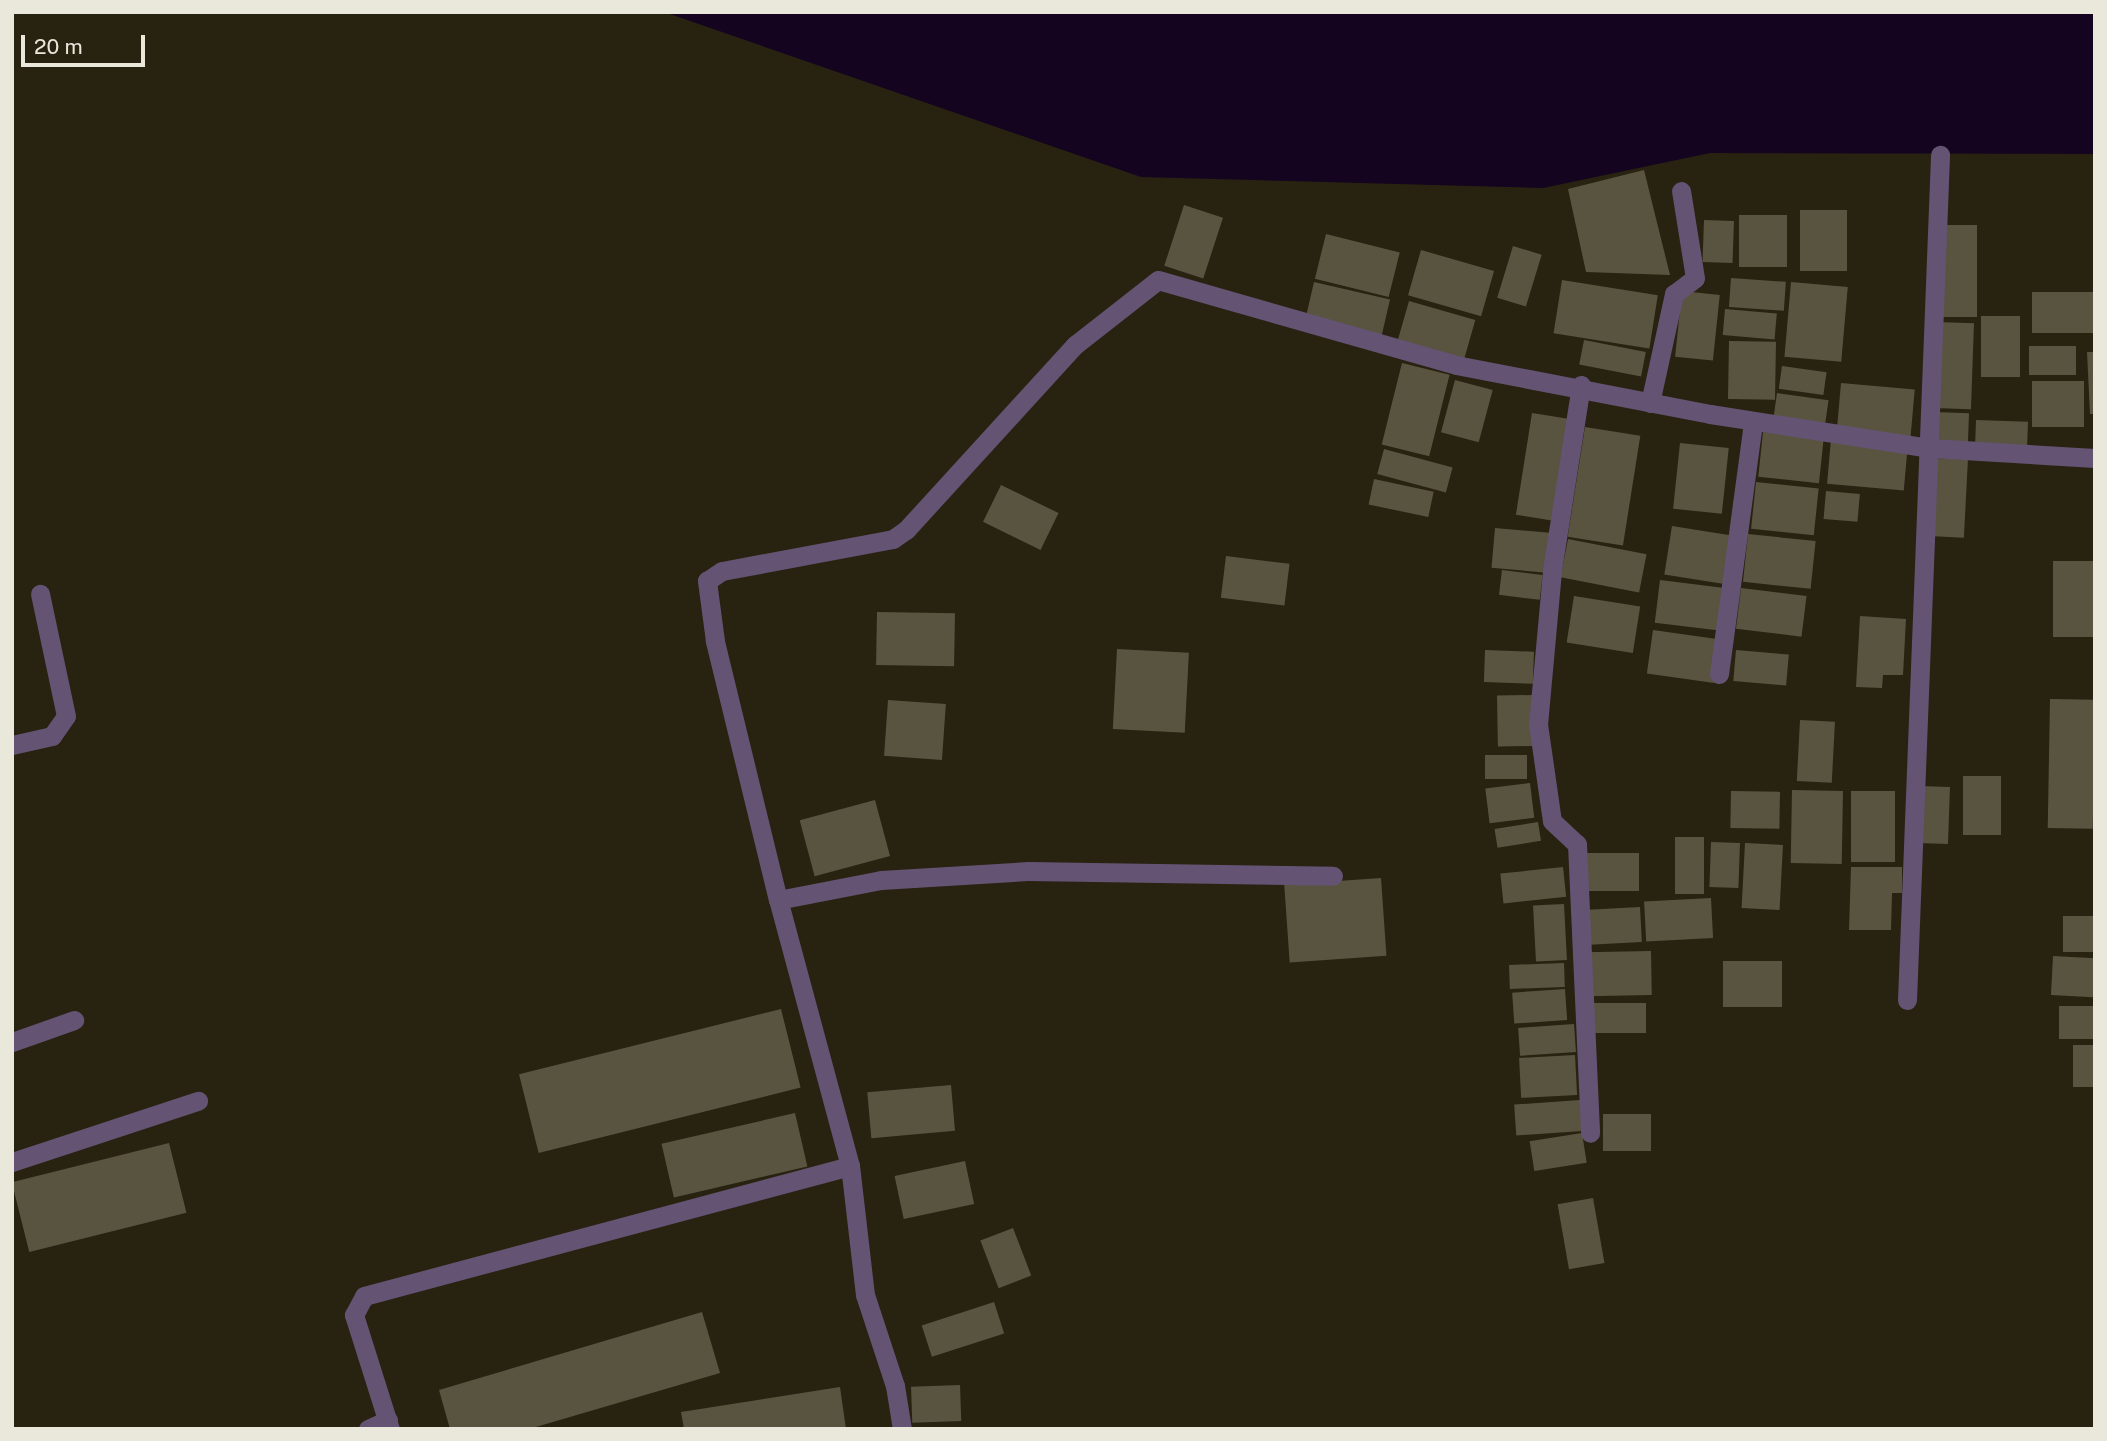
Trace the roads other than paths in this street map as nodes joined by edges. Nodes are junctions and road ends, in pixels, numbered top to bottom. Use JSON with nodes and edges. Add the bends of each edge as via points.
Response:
{"nodes":[{"id":1,"x":1940,"y":155,"type":"dead end"},
{"id":2,"x":1681,"y":191,"type":"dead end"},
{"id":3,"x":1581,"y":384,"type":"junction"},
{"id":4,"x":1650,"y":403,"type":"junction"},
{"id":5,"x":1753,"y":422,"type":"junction"},
{"id":6,"x":1930,"y":447,"type":"junction"},
{"id":7,"x":2095,"y":458,"type":"edge"},
{"id":8,"x":40,"y":594,"type":"dead end"},
{"id":9,"x":1719,"y":674,"type":"dead end"},
{"id":10,"x":12,"y":745,"type":"edge"},
{"id":11,"x":1333,"y":876,"type":"dead end"},
{"id":12,"x":778,"y":900,"type":"junction"},
{"id":13,"x":1907,"y":1000,"type":"dead end"},
{"id":14,"x":74,"y":1020,"type":"dead end"},
{"id":15,"x":12,"y":1042,"type":"edge"},
{"id":16,"x":198,"y":1101,"type":"dead end"},
{"id":17,"x":1590,"y":1133,"type":"dead end"},
{"id":18,"x":12,"y":1161,"type":"edge"},
{"id":19,"x":850,"y":1166,"type":"junction"},
{"id":20,"x":389,"y":1424,"type":"edge"},
{"id":21,"x":368,"y":1429,"type":"edge"},
{"id":22,"x":902,"y":1429,"type":"edge"}],
"edges":[{"from":1,"to":6,"type":"street"},
{"from":2,"to":4,"type":"street","via":[[1695,278],[1674,294]]},
{"from":3,"to":4,"type":"street"},
{"from":3,"to":12,"type":"street","via":[[1457,365],[1182,284],[1158,280],[1141,289],[1075,345],[893,539],[722,571],[707,581],[715,641]]},
{"from":3,"to":17,"type":"street","via":[[1552,571],[1538,724],[1552,821],[1577,844]]},
{"from":4,"to":5,"type":"street"},
{"from":5,"to":6,"type":"street"},
{"from":5,"to":9,"type":"street"},
{"from":6,"to":7,"type":"street"},
{"from":6,"to":13,"type":"street","via":[[1917,625]]},
{"from":8,"to":10,"type":"street","via":[[66,716],[52,736]]},
{"from":11,"to":12,"type":"street","via":[[1028,871],[881,880]]},
{"from":12,"to":19,"type":"street"},
{"from":14,"to":15,"type":"street"},
{"from":16,"to":18,"type":"street"},
{"from":19,"to":20,"type":"street","via":[[364,1296],[354,1315]]},
{"from":19,"to":22,"type":"street","via":[[865,1295],[895,1386]]},
{"from":20,"to":21,"type":"street"}]}
